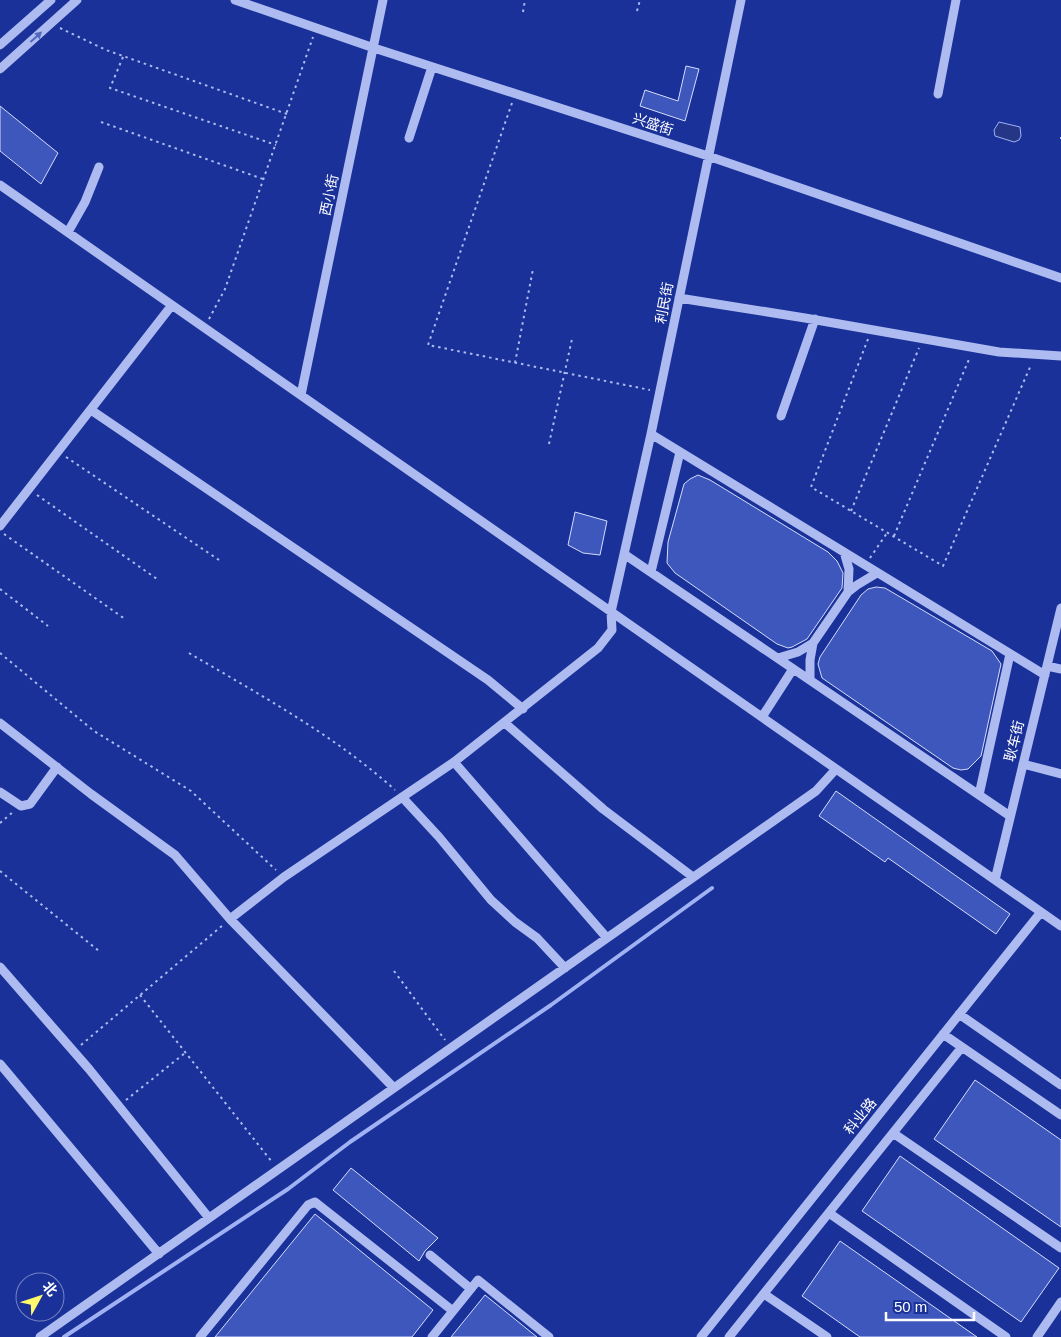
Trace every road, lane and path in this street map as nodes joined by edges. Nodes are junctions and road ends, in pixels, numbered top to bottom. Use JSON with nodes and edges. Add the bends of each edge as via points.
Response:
{"nodes":[{"id":1,"x":51,"y":0,"type":"edge"},
{"id":2,"x":77,"y":0,"type":"edge"},
{"id":3,"x":235,"y":0,"type":"edge"},
{"id":4,"x":383,"y":0,"type":"edge"},
{"id":5,"x":525,"y":0,"type":"edge"},
{"id":6,"x":640,"y":0,"type":"edge"},
{"id":7,"x":741,"y":0,"type":"edge"},
{"id":8,"x":956,"y":0,"type":"edge"},
{"id":9,"x":638,"y":11,"type":"dead end"},
{"id":10,"x":523,"y":12,"type":"dead end"},
{"id":11,"x":51,"y":23,"type":"junction"},
{"id":12,"x":316,"y":28,"type":"junction"},
{"id":13,"x":0,"y":45,"type":"edge"},
{"id":14,"x":374,"y":48,"type":"junction"},
{"id":15,"x":124,"y":56,"type":"junction"},
{"id":16,"x":432,"y":67,"type":"junction"},
{"id":17,"x":0,"y":69,"type":"edge"},
{"id":18,"x":515,"y":94,"type":"junction"},
{"id":19,"x":938,"y":94,"type":"dead end"},
{"id":20,"x":287,"y":114,"type":"junction"},
{"id":21,"x":101,"y":122,"type":"dead end"},
{"id":22,"x":409,"y":138,"type":"dead end"},
{"id":23,"x":276,"y":145,"type":"junction"},
{"id":24,"x":708,"y":156,"type":"junction"},
{"id":25,"x":99,"y":167,"type":"dead end"},
{"id":26,"x":263,"y":179,"type":"junction"},
{"id":27,"x":0,"y":185,"type":"edge"},
{"id":28,"x":68,"y":232,"type":"junction"},
{"id":29,"x":533,"y":269,"type":"dead end"},
{"id":30,"x":1061,"y":278,"type":"edge"},
{"id":31,"x":679,"y":298,"type":"junction"},
{"id":32,"x":172,"y":305,"type":"junction"},
{"id":33,"x":815,"y":319,"type":"junction"},
{"id":34,"x":204,"y":327,"type":"junction"},
{"id":35,"x":872,"y":329,"type":"junction"},
{"id":36,"x":923,"y":338,"type":"junction"},
{"id":37,"x":572,"y":339,"type":"dead end"},
{"id":38,"x":974,"y":347,"type":"junction"},
{"id":39,"x":1036,"y":354,"type":"junction"},
{"id":40,"x":1061,"y":356,"type":"edge"},
{"id":41,"x":515,"y":363,"type":"junction"},
{"id":42,"x":565,"y":373,"type":"junction"},
{"id":43,"x":660,"y":392,"type":"junction"},
{"id":44,"x":301,"y":395,"type":"junction"},
{"id":45,"x":91,"y":410,"type":"junction"},
{"id":46,"x":782,"y":416,"type":"dead end"},
{"id":47,"x":651,"y":434,"type":"junction"},
{"id":48,"x":549,"y":444,"type":"dead end"},
{"id":49,"x":58,"y":452,"type":"junction"},
{"id":50,"x":680,"y":452,"type":"junction"},
{"id":51,"x":28,"y":490,"type":"junction"},
{"id":52,"x":851,"y":511,"type":"junction"},
{"id":53,"x":0,"y":526,"type":"edge"},
{"id":54,"x":0,"y":531,"type":"edge"},
{"id":55,"x":887,"y":533,"type":"junction"},
{"id":56,"x":894,"y":537,"type":"junction"},
{"id":57,"x":844,"y":552,"type":"junction"},
{"id":58,"x":624,"y":554,"type":"junction"},
{"id":59,"x":222,"y":562,"type":"dead end"},
{"id":60,"x":865,"y":565,"type":"junction"},
{"id":61,"x":651,"y":572,"type":"junction"},
{"id":62,"x":877,"y":573,"type":"junction"},
{"id":63,"x":156,"y":579,"type":"dead end"},
{"id":64,"x":0,"y":589,"type":"edge"},
{"id":65,"x":848,"y":592,"type":"junction"},
{"id":66,"x":1061,"y":608,"type":"edge"},
{"id":67,"x":611,"y":612,"type":"junction"},
{"id":68,"x":125,"y":619,"type":"dead end"},
{"id":69,"x":1060,"y":619,"type":"edge"},
{"id":70,"x":48,"y":626,"type":"dead end"},
{"id":71,"x":813,"y":643,"type":"junction"},
{"id":72,"x":0,"y":653,"type":"edge"},
{"id":73,"x":189,"y":653,"type":"dead end"},
{"id":74,"x":1010,"y":654,"type":"junction"},
{"id":75,"x":778,"y":658,"type":"junction"},
{"id":76,"x":793,"y":669,"type":"junction"},
{"id":77,"x":1061,"y":669,"type":"edge"},
{"id":78,"x":1046,"y":670,"type":"junction"},
{"id":79,"x":810,"y":680,"type":"junction"},
{"id":80,"x":523,"y":709,"type":"junction"},
{"id":81,"x":762,"y":718,"type":"junction"},
{"id":82,"x":0,"y":723,"type":"edge"},
{"id":83,"x":505,"y":723,"type":"junction"},
{"id":84,"x":454,"y":762,"type":"junction"},
{"id":85,"x":1023,"y":764,"type":"junction"},
{"id":86,"x":57,"y":767,"type":"junction"},
{"id":87,"x":836,"y":769,"type":"junction"},
{"id":88,"x":1061,"y":774,"type":"edge"},
{"id":89,"x":0,"y":792,"type":"edge"},
{"id":90,"x":980,"y":795,"type":"junction"},
{"id":91,"x":402,"y":797,"type":"junction"},
{"id":92,"x":21,"y":806,"type":"junction"},
{"id":93,"x":1010,"y":816,"type":"junction"},
{"id":94,"x":0,"y":823,"type":"edge"},
{"id":95,"x":0,"y":871,"type":"edge"},
{"id":96,"x":284,"y":877,"type":"junction"},
{"id":97,"x":693,"y":877,"type":"junction"},
{"id":98,"x":994,"y":880,"type":"junction"},
{"id":99,"x":1041,"y":912,"type":"junction"},
{"id":100,"x":230,"y":919,"type":"junction"},
{"id":101,"x":1061,"y":926,"type":"edge"},
{"id":102,"x":607,"y":938,"type":"junction"},
{"id":103,"x":99,"y":951,"type":"dead end"},
{"id":104,"x":0,"y":967,"type":"edge"},
{"id":105,"x":565,"y":968,"type":"junction"},
{"id":106,"x":394,"y":971,"type":"dead end"},
{"id":107,"x":140,"y":995,"type":"junction"},
{"id":108,"x":959,"y":1014,"type":"junction"},
{"id":109,"x":943,"y":1034,"type":"junction"},
{"id":110,"x":962,"y":1047,"type":"junction"},
{"id":111,"x":451,"y":1048,"type":"junction"},
{"id":112,"x":74,"y":1051,"type":"junction"},
{"id":113,"x":185,"y":1053,"type":"junction"},
{"id":114,"x":0,"y":1064,"type":"edge"},
{"id":115,"x":1061,"y":1085,"type":"edge"},
{"id":116,"x":394,"y":1088,"type":"junction"},
{"id":117,"x":119,"y":1106,"type":"junction"},
{"id":118,"x":1061,"y":1115,"type":"edge"},
{"id":119,"x":893,"y":1132,"type":"junction"},
{"id":120,"x":278,"y":1170,"type":"junction"},
{"id":121,"x":828,"y":1213,"type":"junction"},
{"id":122,"x":209,"y":1218,"type":"junction"},
{"id":123,"x":1061,"y":1248,"type":"edge"},
{"id":124,"x":159,"y":1254,"type":"junction"},
{"id":125,"x":430,"y":1255,"type":"dead end"},
{"id":126,"x":471,"y":1289,"type":"junction"},
{"id":127,"x":764,"y":1294,"type":"junction"},
{"id":128,"x":1061,"y":1302,"type":"edge"},
{"id":129,"x":453,"y":1311,"type":"junction"},
{"id":130,"x":40,"y":1337,"type":"edge"},
{"id":131,"x":200,"y":1337,"type":"edge"},
{"id":132,"x":432,"y":1337,"type":"edge"},
{"id":133,"x":549,"y":1337,"type":"edge"},
{"id":134,"x":701,"y":1337,"type":"edge"},
{"id":135,"x":729,"y":1337,"type":"edge"},
{"id":136,"x":827,"y":1337,"type":"edge"},
{"id":137,"x":1006,"y":1337,"type":"edge"},
{"id":138,"x":1037,"y":1337,"type":"edge"}],
"edges":[{"from":1,"to":13,"type":"street"},
{"from":2,"to":11,"type":"street"},
{"from":3,"to":12,"type":"street","name":"兴盛街"},
{"from":4,"to":14,"type":"street","name":"西小街"},
{"from":5,"to":10,"type":"path"},
{"from":6,"to":9,"type":"path"},
{"from":7,"to":24,"type":"street","name":"利民街"},
{"from":8,"to":19,"type":"street"},
{"from":11,"to":15,"type":"path"},
{"from":17,"to":11,"type":"street","one_way":true},
{"from":12,"to":14,"type":"street","name":"兴盛街"},
{"from":12,"to":20,"type":"path"},
{"from":14,"to":16,"type":"street","name":"兴盛街"},
{"from":14,"to":44,"type":"street","name":"西小街"},
{"from":15,"to":20,"type":"path"},
{"from":15,"to":23,"type":"path","via":[[110,88]]},
{"from":16,"to":18,"type":"street","name":"兴盛街"},
{"from":16,"to":22,"type":"street"},
{"from":18,"to":24,"type":"street","name":"兴盛街"},
{"from":18,"to":41,"type":"path","via":[[428,345]]},
{"from":20,"to":23,"type":"path"},
{"from":21,"to":26,"type":"path"},
{"from":23,"to":26,"type":"path"},
{"from":24,"to":30,"type":"street","name":"兴盛街"},
{"from":24,"to":31,"type":"street","name":"利民街"},
{"from":25,"to":28,"type":"street","via":[[86,202]]},
{"from":26,"to":34,"type":"path","via":[[225,289]]},
{"from":27,"to":28,"type":"street"},
{"from":28,"to":32,"type":"street"},
{"from":29,"to":41,"type":"path"},
{"from":31,"to":33,"type":"street"},
{"from":31,"to":43,"type":"street","name":"利民街"},
{"from":32,"to":34,"type":"street"},
{"from":32,"to":45,"type":"street"},
{"from":33,"to":35,"type":"street"},
{"from":33,"to":46,"type":"street"},
{"from":34,"to":44,"type":"street"},
{"from":35,"to":36,"type":"street"},
{"from":35,"to":52,"type":"path","via":[[811,487]]},
{"from":36,"to":38,"type":"street"},
{"from":36,"to":52,"type":"path"},
{"from":37,"to":42,"type":"path"},
{"from":38,"to":39,"type":"street"},
{"from":38,"to":56,"type":"path"},
{"from":39,"to":40,"type":"street"},
{"from":39,"to":56,"type":"path","via":[[943,566]]},
{"from":41,"to":42,"type":"path"},
{"from":42,"to":43,"type":"path"},
{"from":42,"to":48,"type":"path"},
{"from":43,"to":47,"type":"street","name":"利民街"},
{"from":44,"to":67,"type":"street"},
{"from":45,"to":49,"type":"street"},
{"from":45,"to":80,"type":"street","via":[[488,680]]},
{"from":47,"to":50,"type":"street"},
{"from":47,"to":58,"type":"street","name":"利民街"},
{"from":49,"to":51,"type":"street"},
{"from":49,"to":59,"type":"path"},
{"from":50,"to":57,"type":"street"},
{"from":50,"to":61,"type":"street"},
{"from":51,"to":53,"type":"street"},
{"from":51,"to":63,"type":"path"},
{"from":52,"to":55,"type":"path"},
{"from":54,"to":68,"type":"path"},
{"from":55,"to":56,"type":"path"},
{"from":55,"to":60,"type":"path"},
{"from":57,"to":60,"type":"street"},
{"from":57,"to":65,"type":"street"},
{"from":58,"to":61,"type":"street"},
{"from":58,"to":67,"type":"street","name":"利民街"},
{"from":60,"to":62,"type":"street"},
{"from":61,"to":75,"type":"street"},
{"from":62,"to":65,"type":"street"},
{"from":62,"to":74,"type":"street"},
{"from":64,"to":70,"type":"path"},
{"from":65,"to":71,"type":"street"},
{"from":66,"to":69,"type":"street","name":"耿车街"},
{"from":67,"to":80,"type":"street","name":"利民街","via":[[612,630],[598,648]]},
{"from":67,"to":81,"type":"street"},
{"from":69,"to":78,"type":"street","name":"耿车街"},
{"from":71,"to":75,"type":"street"},
{"from":71,"to":79,"type":"street"},
{"from":72,"to":96,"type":"path","via":[[94,731],[191,791]]},
{"from":73,"to":91,"type":"path","via":[[286,710],[373,770]]},
{"from":74,"to":78,"type":"street"},
{"from":74,"to":90,"type":"street"},
{"from":75,"to":76,"type":"street"},
{"from":76,"to":79,"type":"street"},
{"from":76,"to":81,"type":"street"},
{"from":77,"to":78,"type":"street"},
{"from":78,"to":85,"type":"street","name":"耿车街"},
{"from":79,"to":90,"type":"street"},
{"from":80,"to":83,"type":"street","name":"利民街"},
{"from":81,"to":87,"type":"street"},
{"from":82,"to":86,"type":"street"},
{"from":83,"to":84,"type":"street","name":"利民街"},
{"from":83,"to":97,"type":"street","via":[[603,809]]},
{"from":84,"to":91,"type":"street","name":"利民街"},
{"from":84,"to":102,"type":"street"},
{"from":85,"to":88,"type":"street"},
{"from":85,"to":93,"type":"street","name":"耿车街"},
{"from":86,"to":92,"type":"street","via":[[30,804]]},
{"from":86,"to":100,"type":"street","via":[[176,855]]},
{"from":87,"to":97,"type":"street","via":[[816,791]]},
{"from":87,"to":98,"type":"street"},
{"from":89,"to":92,"type":"street"},
{"from":90,"to":93,"type":"street"},
{"from":91,"to":96,"type":"street","name":"利民街"},
{"from":91,"to":105,"type":"street","via":[[491,900],[537,938]]},
{"from":92,"to":94,"type":"path"},
{"from":93,"to":98,"type":"street","name":"耿车街"},
{"from":95,"to":103,"type":"path"},
{"from":96,"to":100,"type":"street","name":"利民街"},
{"from":97,"to":102,"type":"street"},
{"from":98,"to":99,"type":"street"},
{"from":99,"to":101,"type":"street"},
{"from":99,"to":108,"type":"street","name":"科业路"},
{"from":100,"to":107,"type":"path"},
{"from":100,"to":116,"type":"street"},
{"from":102,"to":105,"type":"street"},
{"from":104,"to":112,"type":"street"},
{"from":105,"to":111,"type":"street"},
{"from":106,"to":111,"type":"path"},
{"from":107,"to":112,"type":"path"},
{"from":107,"to":113,"type":"path"},
{"from":108,"to":109,"type":"street","name":"科业路"},
{"from":108,"to":115,"type":"street"},
{"from":109,"to":110,"type":"street"},
{"from":109,"to":134,"type":"street","name":"科业路"},
{"from":110,"to":118,"type":"street"},
{"from":110,"to":119,"type":"street"},
{"from":111,"to":116,"type":"street"},
{"from":112,"to":117,"type":"street"},
{"from":113,"to":117,"type":"path"},
{"from":113,"to":120,"type":"path"},
{"from":114,"to":124,"type":"street"},
{"from":116,"to":120,"type":"street"},
{"from":117,"to":122,"type":"street"},
{"from":119,"to":121,"type":"street"},
{"from":119,"to":123,"type":"street"},
{"from":120,"to":122,"type":"street"},
{"from":121,"to":127,"type":"street"},
{"from":121,"to":137,"type":"street"},
{"from":122,"to":124,"type":"street"},
{"from":124,"to":130,"type":"street"},
{"from":125,"to":126,"type":"street"},
{"from":126,"to":129,"type":"street"},
{"from":126,"to":133,"type":"street","via":[[478,1280]]},
{"from":127,"to":135,"type":"street"},
{"from":127,"to":136,"type":"street"},
{"from":128,"to":138,"type":"street"},
{"from":129,"to":131,"type":"street","via":[[315,1202],[308,1205]]},
{"from":129,"to":132,"type":"street"}]}
